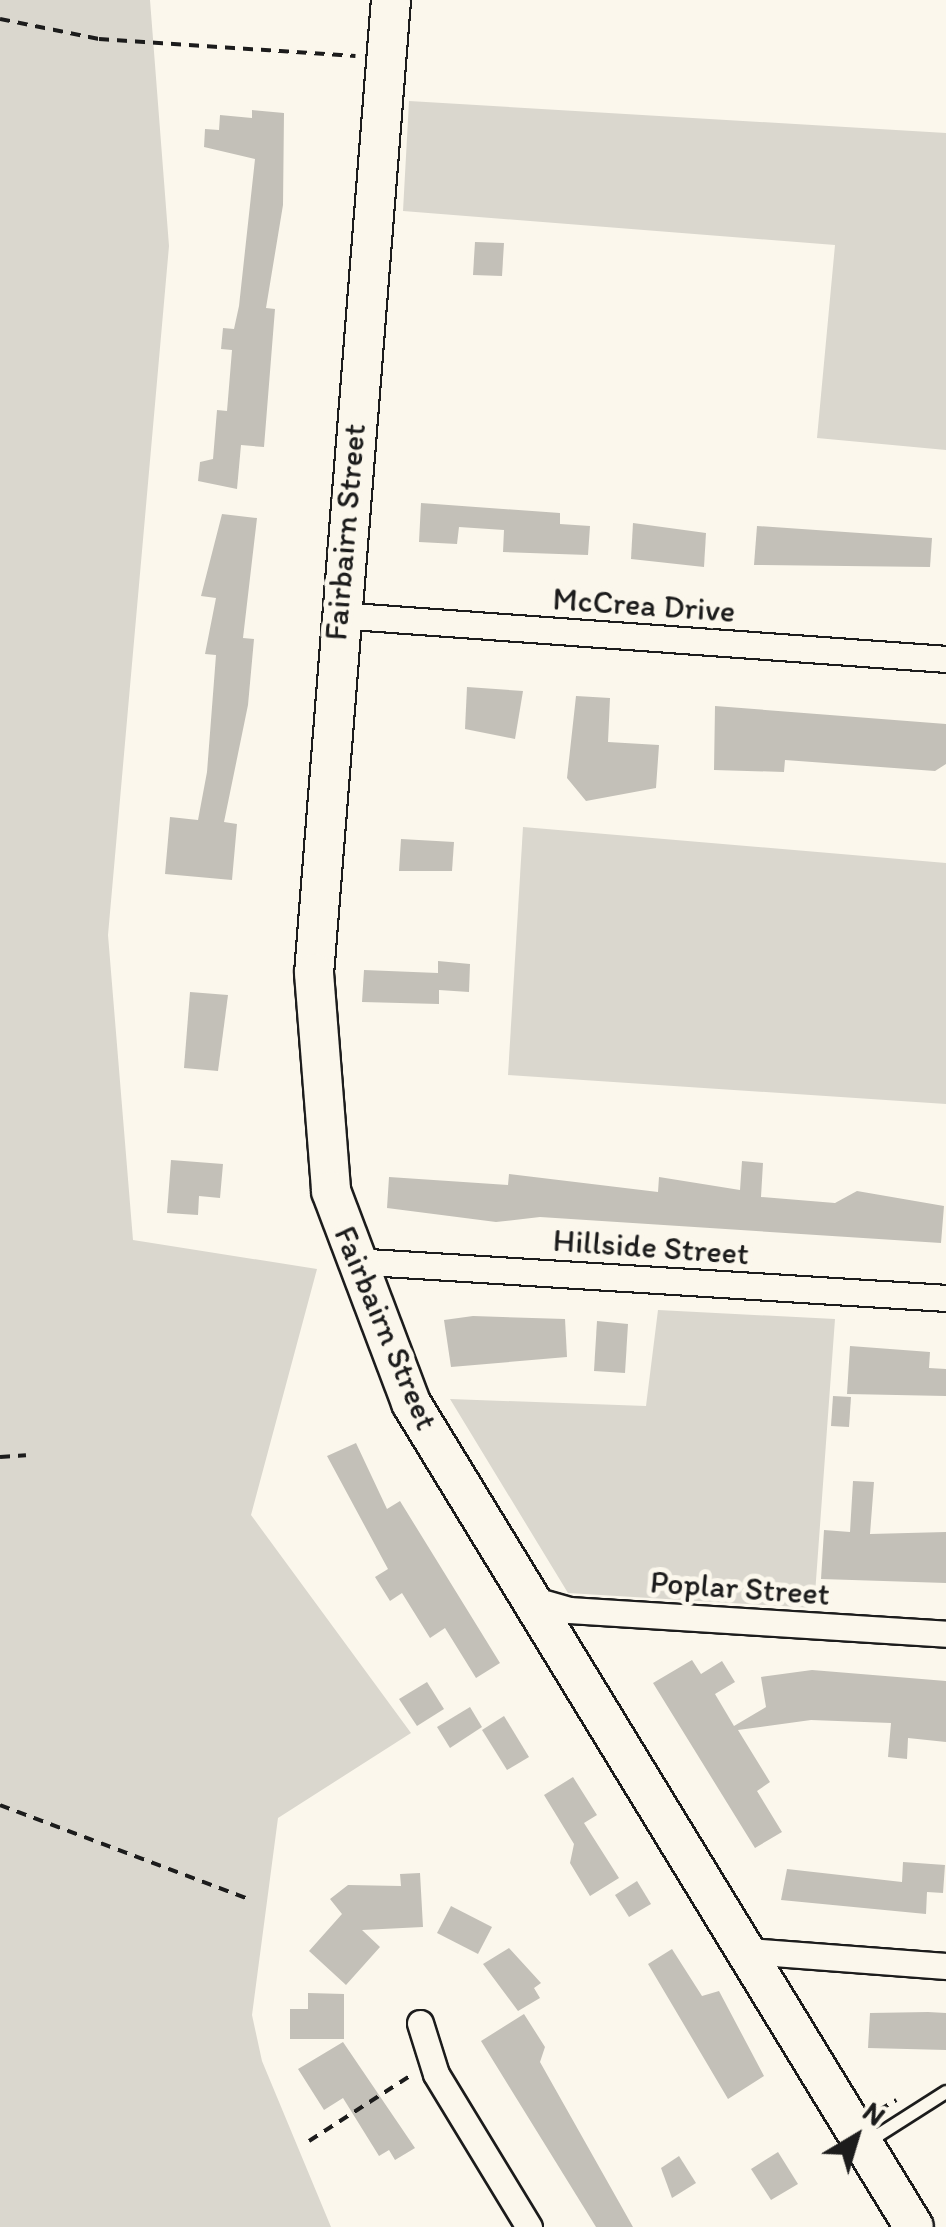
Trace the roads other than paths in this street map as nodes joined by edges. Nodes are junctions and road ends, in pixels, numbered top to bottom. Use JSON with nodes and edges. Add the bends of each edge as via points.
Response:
{"nodes":[{"id":1,"x":392,"y":0,"type":"edge"},
{"id":2,"x":337,"y":616,"type":"junction"},
{"id":3,"x":946,"y":659,"type":"edge"},
{"id":4,"x":352,"y":1262,"type":"junction"},
{"id":5,"x":946,"y":1298,"type":"edge"},
{"id":6,"x":531,"y":1599,"type":"junction"},
{"id":7,"x":946,"y":1634,"type":"edge"},
{"id":8,"x":748,"y":1951,"type":"junction"},
{"id":9,"x":946,"y":1966,"type":"edge"},
{"id":10,"x":420,"y":2024,"type":"dead end"},
{"id":11,"x":946,"y":2092,"type":"edge"},
{"id":12,"x":864,"y":2144,"type":"junction"},
{"id":13,"x":529,"y":2227,"type":"edge"},
{"id":14,"x":914,"y":2227,"type":"edge"}],
"edges":[{"from":1,"to":2,"type":"main road","name":"Fairbairn Street"},
{"from":2,"to":3,"type":"street","name":"McCrea Drive"},
{"from":2,"to":4,"type":"main road","name":"Fairbairn Street","via":[[314,972],[318,1096]]},
{"from":4,"to":5,"type":"street","name":"Hillside Street"},
{"from":4,"to":6,"type":"main road","name":"Fairbairn Street","via":[[411,1404]]},
{"from":6,"to":7,"type":"street","name":"Poplar Street","via":[[570,1610]]},
{"from":6,"to":8,"type":"main road","name":"Fairbairn Street"},
{"from":8,"to":9,"type":"street"},
{"from":8,"to":12,"type":"main road","name":"Fairbairn Street"},
{"from":10,"to":13,"type":"street","via":[[431,2062]]},
{"from":11,"to":12,"type":"lane"},
{"from":12,"to":14,"type":"main road","name":"Fairbairn Street"}]}
